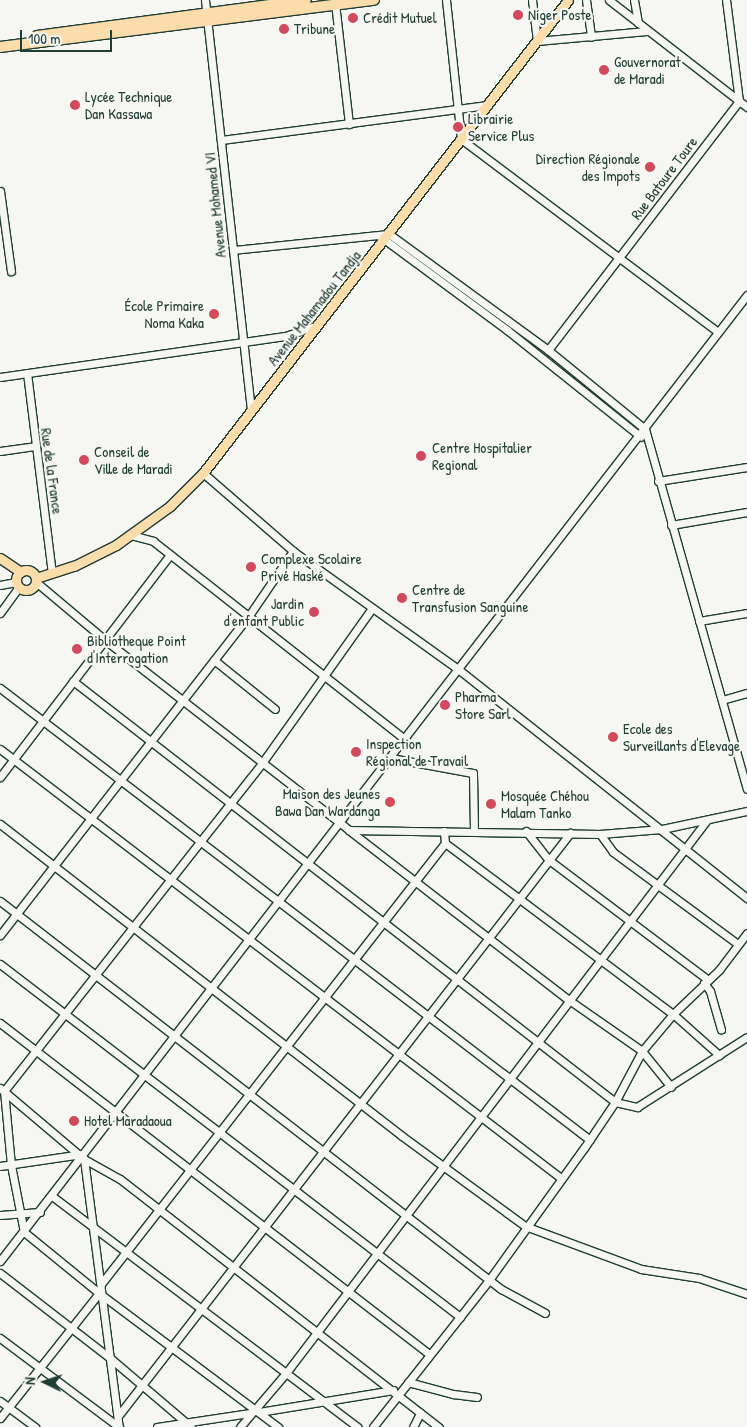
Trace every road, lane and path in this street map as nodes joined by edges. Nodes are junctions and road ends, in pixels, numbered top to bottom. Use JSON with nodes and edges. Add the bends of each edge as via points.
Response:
{"nodes":[{"id":1,"x":205,"y":0,"type":"edge"},
{"id":2,"x":306,"y":0,"type":"edge"},
{"id":3,"x":374,"y":0,"type":"edge"},
{"id":4,"x":446,"y":0,"type":"edge"},
{"id":5,"x":532,"y":0,"type":"edge"},
{"id":6,"x":568,"y":0,"type":"edge"},
{"id":7,"x":586,"y":0,"type":"edge"},
{"id":8,"x":609,"y":0,"type":"edge"},
{"id":9,"x":634,"y":0,"type":"edge"},
{"id":10,"x":726,"y":0,"type":"edge"},
{"id":11,"x":335,"y":2,"type":"edge"},
{"id":12,"x":207,"y":17,"type":"junction"},
{"id":13,"x":638,"y":23,"type":"junction"},
{"id":14,"x":134,"y":27,"type":"junction"},
{"id":15,"x":648,"y":30,"type":"junction"},
{"id":16,"x":591,"y":37,"type":"junction"},
{"id":17,"x":0,"y":41,"type":"edge"},
{"id":18,"x":537,"y":41,"type":"junction"},
{"id":19,"x":0,"y":47,"type":"edge"},
{"id":20,"x":739,"y":101,"type":"junction"},
{"id":21,"x":488,"y":106,"type":"junction"},
{"id":22,"x":747,"y":107,"type":"edge"},
{"id":23,"x":460,"y":110,"type":"junction"},
{"id":24,"x":349,"y":124,"type":"junction"},
{"id":25,"x":461,"y":139,"type":"junction"},
{"id":26,"x":221,"y":140,"type":"junction"},
{"id":27,"x":0,"y":191,"type":"edge"},
{"id":28,"x":384,"y":235,"type":"junction"},
{"id":29,"x":233,"y":250,"type":"junction"},
{"id":30,"x":620,"y":259,"type":"junction"},
{"id":31,"x":441,"y":270,"type":"junction"},
{"id":32,"x":11,"y":271,"type":"dead end"},
{"id":33,"x":436,"y":276,"type":"junction"},
{"id":34,"x":747,"y":295,"type":"edge"},
{"id":35,"x":319,"y":325,"type":"junction"},
{"id":36,"x":718,"y":332,"type":"junction"},
{"id":37,"x":244,"y":343,"type":"junction"},
{"id":38,"x":548,"y":350,"type":"junction"},
{"id":39,"x":27,"y":373,"type":"junction"},
{"id":40,"x":0,"y":377,"type":"edge"},
{"id":41,"x":251,"y":408,"type":"junction"},
{"id":42,"x":645,"y":429,"type":"junction"},
{"id":43,"x":642,"y":438,"type":"junction"},
{"id":44,"x":35,"y":446,"type":"junction"},
{"id":45,"x":0,"y":450,"type":"edge"},
{"id":46,"x":747,"y":467,"type":"edge"},
{"id":47,"x":203,"y":473,"type":"junction"},
{"id":48,"x":658,"y":481,"type":"junction"},
{"id":49,"x":747,"y":512,"type":"edge"},
{"id":50,"x":671,"y":526,"type":"junction"},
{"id":51,"x":131,"y":535,"type":"junction"},
{"id":52,"x":293,"y":551,"type":"junction"},
{"id":53,"x":170,"y":554,"type":"junction"},
{"id":54,"x":0,"y":558,"type":"edge"},
{"id":55,"x":20,"y":572,"type":"junction"},
{"id":56,"x":52,"y":573,"type":"junction"},
{"id":57,"x":36,"y":580,"type":"junction"},
{"id":58,"x":0,"y":585,"type":"edge"},
{"id":59,"x":17,"y":585,"type":"junction"},
{"id":60,"x":372,"y":608,"type":"junction"},
{"id":61,"x":0,"y":613,"type":"edge"},
{"id":62,"x":747,"y":613,"type":"edge"},
{"id":63,"x":248,"y":617,"type":"junction"},
{"id":64,"x":698,"y":621,"type":"junction"},
{"id":65,"x":105,"y":640,"type":"junction"},
{"id":66,"x":214,"y":660,"type":"junction"},
{"id":67,"x":458,"y":670,"type":"junction"},
{"id":68,"x":325,"y":676,"type":"junction"},
{"id":69,"x":73,"y":681,"type":"junction"},
{"id":70,"x":0,"y":688,"type":"edge"},
{"id":71,"x":747,"y":692,"type":"edge"},
{"id":72,"x":722,"y":700,"type":"junction"},
{"id":73,"x":182,"y":701,"type":"junction"},
{"id":74,"x":275,"y":710,"type":"dead end"},
{"id":75,"x":43,"y":721,"type":"junction"},
{"id":76,"x":405,"y":738,"type":"junction"},
{"id":77,"x":151,"y":743,"type":"junction"},
{"id":78,"x":0,"y":749,"type":"edge"},
{"id":79,"x":391,"y":758,"type":"junction"},
{"id":80,"x":14,"y":759,"type":"junction"},
{"id":81,"x":262,"y":762,"type":"junction"},
{"id":82,"x":0,"y":777,"type":"edge"},
{"id":83,"x":120,"y":780,"type":"junction"},
{"id":84,"x":747,"y":790,"type":"edge"},
{"id":85,"x":229,"y":803,"type":"junction"},
{"id":86,"x":747,"y":811,"type":"edge"},
{"id":87,"x":91,"y":820,"type":"junction"},
{"id":88,"x":707,"y":820,"type":"junction"},
{"id":89,"x":0,"y":824,"type":"edge"},
{"id":90,"x":340,"y":824,"type":"junction"},
{"id":91,"x":662,"y":829,"type":"junction"},
{"id":92,"x":350,"y":830,"type":"junction"},
{"id":93,"x":444,"y":831,"type":"junction"},
{"id":94,"x":474,"y":831,"type":"junction"},
{"id":95,"x":526,"y":831,"type":"junction"},
{"id":96,"x":570,"y":833,"type":"junction"},
{"id":97,"x":600,"y":834,"type":"junction"},
{"id":98,"x":200,"y":842,"type":"junction"},
{"id":99,"x":445,"y":843,"type":"junction"},
{"id":100,"x":686,"y":849,"type":"junction"},
{"id":101,"x":549,"y":860,"type":"junction"},
{"id":102,"x":309,"y":864,"type":"junction"},
{"id":103,"x":55,"y":865,"type":"junction"},
{"id":104,"x":171,"y":880,"type":"junction"},
{"id":105,"x":415,"y":881,"type":"junction"},
{"id":106,"x":657,"y":887,"type":"junction"},
{"id":107,"x":747,"y":898,"type":"edge"},
{"id":108,"x":519,"y":899,"type":"junction"},
{"id":109,"x":0,"y":901,"type":"edge"},
{"id":110,"x":280,"y":902,"type":"junction"},
{"id":111,"x":17,"y":914,"type":"junction"},
{"id":112,"x":630,"y":921,"type":"junction"},
{"id":113,"x":383,"y":922,"type":"junction"},
{"id":114,"x":132,"y":926,"type":"junction"},
{"id":115,"x":747,"y":933,"type":"edge"},
{"id":116,"x":0,"y":935,"type":"edge"},
{"id":117,"x":489,"y":938,"type":"junction"},
{"id":118,"x":247,"y":940,"type":"junction"},
{"id":119,"x":738,"y":944,"type":"junction"},
{"id":120,"x":354,"y":959,"type":"junction"},
{"id":121,"x":601,"y":960,"type":"junction"},
{"id":122,"x":0,"y":964,"type":"edge"},
{"id":123,"x":96,"y":973,"type":"junction"},
{"id":124,"x":457,"y":979,"type":"junction"},
{"id":125,"x":706,"y":982,"type":"junction"},
{"id":126,"x":212,"y":987,"type":"junction"},
{"id":127,"x":324,"y":998,"type":"junction"},
{"id":128,"x":569,"y":1000,"type":"junction"},
{"id":129,"x":66,"y":1012,"type":"junction"},
{"id":130,"x":673,"y":1014,"type":"junction"},
{"id":131,"x":429,"y":1016,"type":"junction"},
{"id":132,"x":0,"y":1023,"type":"edge"},
{"id":133,"x":721,"y":1029,"type":"dead end"},
{"id":134,"x":176,"y":1036,"type":"junction"},
{"id":135,"x":747,"y":1037,"type":"edge"},
{"id":136,"x":538,"y":1043,"type":"junction"},
{"id":137,"x":287,"y":1045,"type":"junction"},
{"id":138,"x":642,"y":1051,"type":"junction"},
{"id":139,"x":36,"y":1052,"type":"junction"},
{"id":140,"x":719,"y":1055,"type":"junction"},
{"id":141,"x":398,"y":1056,"type":"junction"},
{"id":142,"x":146,"y":1074,"type":"junction"},
{"id":143,"x":510,"y":1081,"type":"junction"},
{"id":144,"x":671,"y":1087,"type":"junction"},
{"id":145,"x":2,"y":1089,"type":"edge"},
{"id":146,"x":249,"y":1092,"type":"junction"},
{"id":147,"x":615,"y":1102,"type":"junction"},
{"id":148,"x":362,"y":1104,"type":"junction"},
{"id":149,"x":116,"y":1113,"type":"junction"},
{"id":150,"x":2,"y":1114,"type":"edge"},
{"id":151,"x":480,"y":1118,"type":"junction"},
{"id":152,"x":219,"y":1132,"type":"junction"},
{"id":153,"x":590,"y":1140,"type":"junction"},
{"id":154,"x":325,"y":1151,"type":"junction"},
{"id":155,"x":83,"y":1156,"type":"junction"},
{"id":156,"x":11,"y":1164,"type":"junction"},
{"id":157,"x":444,"y":1165,"type":"junction"},
{"id":158,"x":0,"y":1166,"type":"edge"},
{"id":159,"x":189,"y":1170,"type":"junction"},
{"id":160,"x":561,"y":1178,"type":"junction"},
{"id":161,"x":294,"y":1191,"type":"junction"},
{"id":162,"x":52,"y":1196,"type":"junction"},
{"id":163,"x":158,"y":1210,"type":"junction"},
{"id":164,"x":40,"y":1212,"type":"junction"},
{"id":165,"x":19,"y":1214,"type":"junction"},
{"id":166,"x":407,"y":1214,"type":"junction"},
{"id":167,"x":0,"y":1215,"type":"edge"},
{"id":168,"x":92,"y":1224,"type":"junction"},
{"id":169,"x":525,"y":1226,"type":"junction"},
{"id":170,"x":266,"y":1228,"type":"junction"},
{"id":171,"x":24,"y":1232,"type":"junction"},
{"id":172,"x":128,"y":1252,"type":"junction"},
{"id":173,"x":376,"y":1254,"type":"junction"},
{"id":174,"x":0,"y":1261,"type":"edge"},
{"id":175,"x":234,"y":1269,"type":"junction"},
{"id":176,"x":0,"y":1273,"type":"edge"},
{"id":177,"x":489,"y":1280,"type":"junction"},
{"id":178,"x":101,"y":1284,"type":"junction"},
{"id":179,"x":348,"y":1292,"type":"junction"},
{"id":180,"x":101,"y":1294,"type":"junction"},
{"id":181,"x":747,"y":1294,"type":"edge"},
{"id":182,"x":203,"y":1310,"type":"junction"},
{"id":183,"x":545,"y":1313,"type":"dead end"},
{"id":184,"x":460,"y":1318,"type":"junction"},
{"id":185,"x":69,"y":1329,"type":"junction"},
{"id":186,"x":316,"y":1333,"type":"junction"},
{"id":187,"x":0,"y":1338,"type":"edge"},
{"id":188,"x":173,"y":1346,"type":"junction"},
{"id":189,"x":429,"y":1354,"type":"junction"},
{"id":190,"x":110,"y":1358,"type":"junction"},
{"id":191,"x":38,"y":1368,"type":"junction"},
{"id":192,"x":286,"y":1373,"type":"junction"},
{"id":193,"x":408,"y":1382,"type":"junction"},
{"id":194,"x":142,"y":1386,"type":"junction"},
{"id":195,"x":396,"y":1393,"type":"junction"},
{"id":196,"x":476,"y":1397,"type":"dead end"},
{"id":197,"x":0,"y":1401,"type":"edge"},
{"id":198,"x":327,"y":1403,"type":"junction"},
{"id":199,"x":9,"y":1407,"type":"junction"},
{"id":200,"x":254,"y":1411,"type":"junction"},
{"id":201,"x":420,"y":1413,"type":"junction"},
{"id":202,"x":118,"y":1416,"type":"junction"},
{"id":203,"x":0,"y":1418,"type":"edge"},
{"id":204,"x":188,"y":1425,"type":"edge"},
{"id":205,"x":35,"y":1427,"type":"edge"},
{"id":206,"x":119,"y":1427,"type":"edge"},
{"id":207,"x":158,"y":1427,"type":"edge"},
{"id":208,"x":240,"y":1427,"type":"edge"},
{"id":209,"x":278,"y":1427,"type":"edge"},
{"id":210,"x":357,"y":1427,"type":"edge"},
{"id":211,"x":373,"y":1427,"type":"edge"},
{"id":212,"x":413,"y":1427,"type":"edge"},
{"id":213,"x":439,"y":1427,"type":"edge"}],
"edges":[{"from":1,"to":12,"type":"street","name":"Avenue Mohamed VI"},
{"from":2,"to":12,"type":"highway"},
{"from":3,"to":11,"type":"highway"},
{"from":4,"to":23,"type":"street"},
{"from":5,"to":18,"type":"street"},
{"from":6,"to":18,"type":"main road","name":"Avenue Mahamadou Tandja"},
{"from":7,"to":16,"type":"street"},
{"from":8,"to":13,"type":"street"},
{"from":9,"to":13,"type":"street"},
{"from":10,"to":20,"type":"street"},
{"from":11,"to":12,"type":"highway"},
{"from":11,"to":24,"type":"street"},
{"from":12,"to":14,"type":"highway"},
{"from":12,"to":26,"type":"street","name":"Avenue Mohamed VI"},
{"from":13,"to":15,"type":"street"},
{"from":14,"to":17,"type":"highway"},
{"from":14,"to":19,"type":"highway"},
{"from":15,"to":16,"type":"street"},
{"from":15,"to":20,"type":"street"},
{"from":16,"to":18,"type":"street"},
{"from":18,"to":21,"type":"main road","name":"Avenue Mahamadou Tandja"},
{"from":20,"to":22,"type":"street"},
{"from":20,"to":30,"type":"street","name":"Rue Batoure Toure"},
{"from":21,"to":23,"type":"street"},
{"from":21,"to":25,"type":"main road","name":"Avenue Mahamadou Tandja"},
{"from":23,"to":24,"type":"street"},
{"from":23,"to":25,"type":"street"},
{"from":24,"to":26,"type":"street"},
{"from":25,"to":28,"type":"main road","name":"Avenue Mahamadou Tandja"},
{"from":25,"to":30,"type":"street"},
{"from":26,"to":29,"type":"street","name":"Avenue Mohamed VI"},
{"from":27,"to":32,"type":"street"},
{"from":28,"to":29,"type":"street"},
{"from":28,"to":31,"type":"street"},
{"from":28,"to":33,"type":"street"},
{"from":28,"to":35,"type":"main road","name":"Avenue Mahamadou Tandja"},
{"from":29,"to":37,"type":"street","name":"Avenue Mohamed VI"},
{"from":30,"to":36,"type":"street"},
{"from":30,"to":38,"type":"street","name":"Rue Batoure Toure"},
{"from":31,"to":33,"type":"street"},
{"from":31,"to":38,"type":"street"},
{"from":33,"to":43,"type":"street"},
{"from":34,"to":36,"type":"street"},
{"from":35,"to":37,"type":"street","via":[[285,336]]},
{"from":35,"to":41,"type":"main road","name":"Avenue Mahamadou Tandja"},
{"from":36,"to":42,"type":"street"},
{"from":37,"to":39,"type":"street"},
{"from":37,"to":41,"type":"street","name":"Avenue Mohamed VI"},
{"from":38,"to":42,"type":"street"},
{"from":39,"to":40,"type":"street"},
{"from":39,"to":44,"type":"street","name":"Rue de la France"},
{"from":41,"to":47,"type":"main road","name":"Avenue Mahamadou Tandja"},
{"from":42,"to":43,"type":"street"},
{"from":43,"to":48,"type":"street"},
{"from":43,"to":67,"type":"street"},
{"from":44,"to":45,"type":"street"},
{"from":44,"to":56,"type":"street","name":"Rue de la France"},
{"from":46,"to":48,"type":"street"},
{"from":47,"to":51,"type":"main road","name":"Avenue Mahamadou Tandja","via":[[170,506]]},
{"from":47,"to":52,"type":"street"},
{"from":48,"to":50,"type":"street"},
{"from":49,"to":50,"type":"street"},
{"from":50,"to":64,"type":"street"},
{"from":51,"to":53,"type":"street","via":[[153,541]]},
{"from":51,"to":56,"type":"main road","name":"Avenue Mahamadou Tandja","via":[[74,566]]},
{"from":52,"to":60,"type":"street"},
{"from":52,"to":63,"type":"street"},
{"from":53,"to":63,"type":"street"},
{"from":53,"to":65,"type":"street"},
{"from":54,"to":55,"type":"main road"},
{"from":55,"to":57,"type":"main road","via":[[30,571]]},
{"from":55,"to":59,"type":"main road"},
{"from":56,"to":57,"type":"main road","name":"Avenue Mahamadou Tandja"},
{"from":57,"to":59,"type":"main road","name":"Avenue Mahamadou Tandja","via":[[29,590]]},
{"from":57,"to":65,"type":"street"},
{"from":58,"to":59,"type":"street"},
{"from":59,"to":61,"type":"street"},
{"from":60,"to":67,"type":"street"},
{"from":60,"to":68,"type":"street"},
{"from":62,"to":64,"type":"street"},
{"from":63,"to":66,"type":"street"},
{"from":63,"to":68,"type":"street"},
{"from":64,"to":72,"type":"street"},
{"from":65,"to":69,"type":"street"},
{"from":65,"to":73,"type":"street"},
{"from":66,"to":73,"type":"street"},
{"from":66,"to":74,"type":"street"},
{"from":67,"to":76,"type":"street"},
{"from":67,"to":91,"type":"street"},
{"from":68,"to":76,"type":"street"},
{"from":68,"to":81,"type":"street"},
{"from":69,"to":75,"type":"street"},
{"from":69,"to":77,"type":"street"},
{"from":70,"to":75,"type":"street"},
{"from":71,"to":72,"type":"street"},
{"from":72,"to":84,"type":"street"},
{"from":73,"to":77,"type":"street"},
{"from":73,"to":81,"type":"street"},
{"from":75,"to":80,"type":"street"},
{"from":75,"to":83,"type":"street"},
{"from":76,"to":79,"type":"street"},
{"from":77,"to":83,"type":"street"},
{"from":77,"to":85,"type":"street"},
{"from":78,"to":80,"type":"street"},
{"from":79,"to":90,"type":"street"},
{"from":79,"to":94,"type":"street","via":[[473,773]]},
{"from":80,"to":82,"type":"street"},
{"from":80,"to":87,"type":"street"},
{"from":81,"to":85,"type":"street"},
{"from":81,"to":90,"type":"street"},
{"from":83,"to":87,"type":"street"},
{"from":83,"to":98,"type":"street"},
{"from":85,"to":98,"type":"street"},
{"from":85,"to":102,"type":"street"},
{"from":86,"to":88,"type":"street"},
{"from":87,"to":103,"type":"street"},
{"from":87,"to":104,"type":"street"},
{"from":88,"to":91,"type":"street"},
{"from":88,"to":100,"type":"street"},
{"from":89,"to":103,"type":"street"},
{"from":90,"to":92,"type":"street"},
{"from":90,"to":102,"type":"street"},
{"from":91,"to":97,"type":"street"},
{"from":91,"to":100,"type":"street"},
{"from":92,"to":93,"type":"street"},
{"from":92,"to":105,"type":"street"},
{"from":93,"to":94,"type":"street"},
{"from":93,"to":99,"type":"street"},
{"from":94,"to":95,"type":"street"},
{"from":95,"to":96,"type":"street"},
{"from":95,"to":101,"type":"street"},
{"from":96,"to":97,"type":"street"},
{"from":96,"to":101,"type":"street"},
{"from":97,"to":106,"type":"street","via":[[613,852]]},
{"from":98,"to":104,"type":"street"},
{"from":98,"to":110,"type":"street"},
{"from":99,"to":105,"type":"street"},
{"from":99,"to":108,"type":"street"},
{"from":100,"to":106,"type":"street"},
{"from":100,"to":107,"type":"street"},
{"from":101,"to":108,"type":"street"},
{"from":101,"to":112,"type":"street"},
{"from":102,"to":110,"type":"street"},
{"from":102,"to":113,"type":"street"},
{"from":103,"to":111,"type":"street"},
{"from":103,"to":114,"type":"street"},
{"from":104,"to":114,"type":"street"},
{"from":104,"to":118,"type":"street"},
{"from":105,"to":113,"type":"street"},
{"from":105,"to":117,"type":"street"},
{"from":106,"to":112,"type":"street"},
{"from":106,"to":119,"type":"street"},
{"from":108,"to":117,"type":"street"},
{"from":108,"to":121,"type":"street"},
{"from":109,"to":111,"type":"street"},
{"from":110,"to":118,"type":"street"},
{"from":110,"to":120,"type":"street"},
{"from":111,"to":116,"type":"street"},
{"from":111,"to":123,"type":"street"},
{"from":112,"to":121,"type":"street"},
{"from":112,"to":125,"type":"street"},
{"from":113,"to":120,"type":"street"},
{"from":113,"to":124,"type":"street"},
{"from":114,"to":123,"type":"street"},
{"from":114,"to":126,"type":"street"},
{"from":115,"to":119,"type":"street"},
{"from":117,"to":124,"type":"street"},
{"from":117,"to":128,"type":"street"},
{"from":118,"to":126,"type":"street"},
{"from":118,"to":127,"type":"street"},
{"from":119,"to":125,"type":"street"},
{"from":120,"to":127,"type":"street"},
{"from":120,"to":131,"type":"street"},
{"from":121,"to":128,"type":"street"},
{"from":121,"to":130,"type":"street"},
{"from":122,"to":129,"type":"street"},
{"from":123,"to":129,"type":"street"},
{"from":123,"to":134,"type":"street"},
{"from":124,"to":131,"type":"street"},
{"from":124,"to":136,"type":"street"},
{"from":125,"to":130,"type":"street"},
{"from":125,"to":133,"type":"street"},
{"from":126,"to":134,"type":"street"},
{"from":126,"to":137,"type":"street"},
{"from":127,"to":137,"type":"street"},
{"from":127,"to":141,"type":"street"},
{"from":128,"to":136,"type":"street"},
{"from":128,"to":138,"type":"street"},
{"from":129,"to":139,"type":"street"},
{"from":129,"to":142,"type":"street"},
{"from":130,"to":138,"type":"street"},
{"from":130,"to":140,"type":"street"},
{"from":131,"to":141,"type":"street"},
{"from":131,"to":143,"type":"street"},
{"from":132,"to":139,"type":"street"},
{"from":134,"to":142,"type":"street"},
{"from":134,"to":146,"type":"street"},
{"from":135,"to":140,"type":"street"},
{"from":136,"to":143,"type":"street"},
{"from":136,"to":147,"type":"street"},
{"from":137,"to":146,"type":"street"},
{"from":137,"to":148,"type":"street"},
{"from":138,"to":144,"type":"street"},
{"from":138,"to":147,"type":"street"},
{"from":139,"to":145,"type":"street"},
{"from":139,"to":149,"type":"street"},
{"from":140,"to":144,"type":"street"},
{"from":141,"to":148,"type":"street"},
{"from":141,"to":151,"type":"street"},
{"from":142,"to":149,"type":"street"},
{"from":142,"to":152,"type":"street"},
{"from":143,"to":151,"type":"street"},
{"from":143,"to":153,"type":"street"},
{"from":144,"to":147,"type":"street","via":[[636,1107]]},
{"from":145,"to":150,"type":"street"},
{"from":145,"to":155,"type":"street"},
{"from":146,"to":152,"type":"street"},
{"from":146,"to":154,"type":"street"},
{"from":147,"to":153,"type":"street"},
{"from":148,"to":154,"type":"street"},
{"from":148,"to":157,"type":"street"},
{"from":149,"to":155,"type":"street"},
{"from":149,"to":159,"type":"street"},
{"from":150,"to":156,"type":"street"},
{"from":151,"to":157,"type":"street"},
{"from":151,"to":160,"type":"street"},
{"from":152,"to":159,"type":"street"},
{"from":152,"to":161,"type":"street"},
{"from":153,"to":160,"type":"street"},
{"from":154,"to":161,"type":"street"},
{"from":154,"to":166,"type":"street"},
{"from":155,"to":156,"type":"street"},
{"from":155,"to":162,"type":"street"},
{"from":155,"to":163,"type":"street","via":[[120,1179]]},
{"from":155,"to":168,"type":"street"},
{"from":156,"to":158,"type":"street"},
{"from":156,"to":165,"type":"street"},
{"from":157,"to":166,"type":"street"},
{"from":157,"to":169,"type":"street"},
{"from":159,"to":163,"type":"street"},
{"from":159,"to":170,"type":"street"},
{"from":160,"to":169,"type":"street"},
{"from":161,"to":170,"type":"street"},
{"from":161,"to":173,"type":"street"},
{"from":162,"to":164,"type":"street"},
{"from":162,"to":168,"type":"street"},
{"from":163,"to":172,"type":"street"},
{"from":163,"to":175,"type":"street"},
{"from":164,"to":165,"type":"street"},
{"from":164,"to":171,"type":"street"},
{"from":165,"to":167,"type":"street"},
{"from":165,"to":171,"type":"street"},
{"from":166,"to":173,"type":"street"},
{"from":166,"to":177,"type":"street"},
{"from":168,"to":172,"type":"street"},
{"from":168,"to":178,"type":"street"},
{"from":169,"to":177,"type":"street"},
{"from":169,"to":181,"type":"street","via":[[641,1269],[699,1278]]},
{"from":170,"to":175,"type":"street"},
{"from":170,"to":179,"type":"street"},
{"from":171,"to":174,"type":"street"},
{"from":171,"to":180,"type":"street"},
{"from":172,"to":178,"type":"street"},
{"from":172,"to":182,"type":"street"},
{"from":173,"to":179,"type":"street"},
{"from":173,"to":184,"type":"street"},
{"from":175,"to":182,"type":"street"},
{"from":175,"to":186,"type":"street"},
{"from":176,"to":185,"type":"street"},
{"from":177,"to":183,"type":"street","via":[[512,1298]]},
{"from":177,"to":184,"type":"street"},
{"from":178,"to":180,"type":"street"},
{"from":179,"to":186,"type":"street"},
{"from":179,"to":189,"type":"street"},
{"from":180,"to":185,"type":"street"},
{"from":180,"to":188,"type":"street"},
{"from":180,"to":190,"type":"street"},
{"from":182,"to":188,"type":"street"},
{"from":182,"to":192,"type":"street"},
{"from":184,"to":189,"type":"street"},
{"from":185,"to":190,"type":"street"},
{"from":185,"to":191,"type":"street"},
{"from":186,"to":192,"type":"street"},
{"from":186,"to":195,"type":"street"},
{"from":187,"to":191,"type":"street"},
{"from":188,"to":194,"type":"street"},
{"from":188,"to":200,"type":"street"},
{"from":189,"to":193,"type":"street"},
{"from":190,"to":194,"type":"street"},
{"from":190,"to":202,"type":"street"},
{"from":191,"to":199,"type":"street"},
{"from":191,"to":206,"type":"street"},
{"from":192,"to":198,"type":"street"},
{"from":192,"to":200,"type":"street"},
{"from":193,"to":195,"type":"street"},
{"from":193,"to":196,"type":"street"},
{"from":194,"to":202,"type":"street"},
{"from":194,"to":204,"type":"street"},
{"from":195,"to":198,"type":"street"},
{"from":195,"to":201,"type":"street"},
{"from":195,"to":211,"type":"street"},
{"from":197,"to":199,"type":"street"},
{"from":198,"to":200,"type":"street"},
{"from":198,"to":210,"type":"street"},
{"from":199,"to":203,"type":"street"},
{"from":199,"to":205,"type":"street"},
{"from":200,"to":204,"type":"street"},
{"from":200,"to":208,"type":"street"},
{"from":200,"to":209,"type":"street"},
{"from":201,"to":212,"type":"street"},
{"from":201,"to":213,"type":"street"},
{"from":202,"to":206,"type":"street"},
{"from":204,"to":207,"type":"street"}]}
